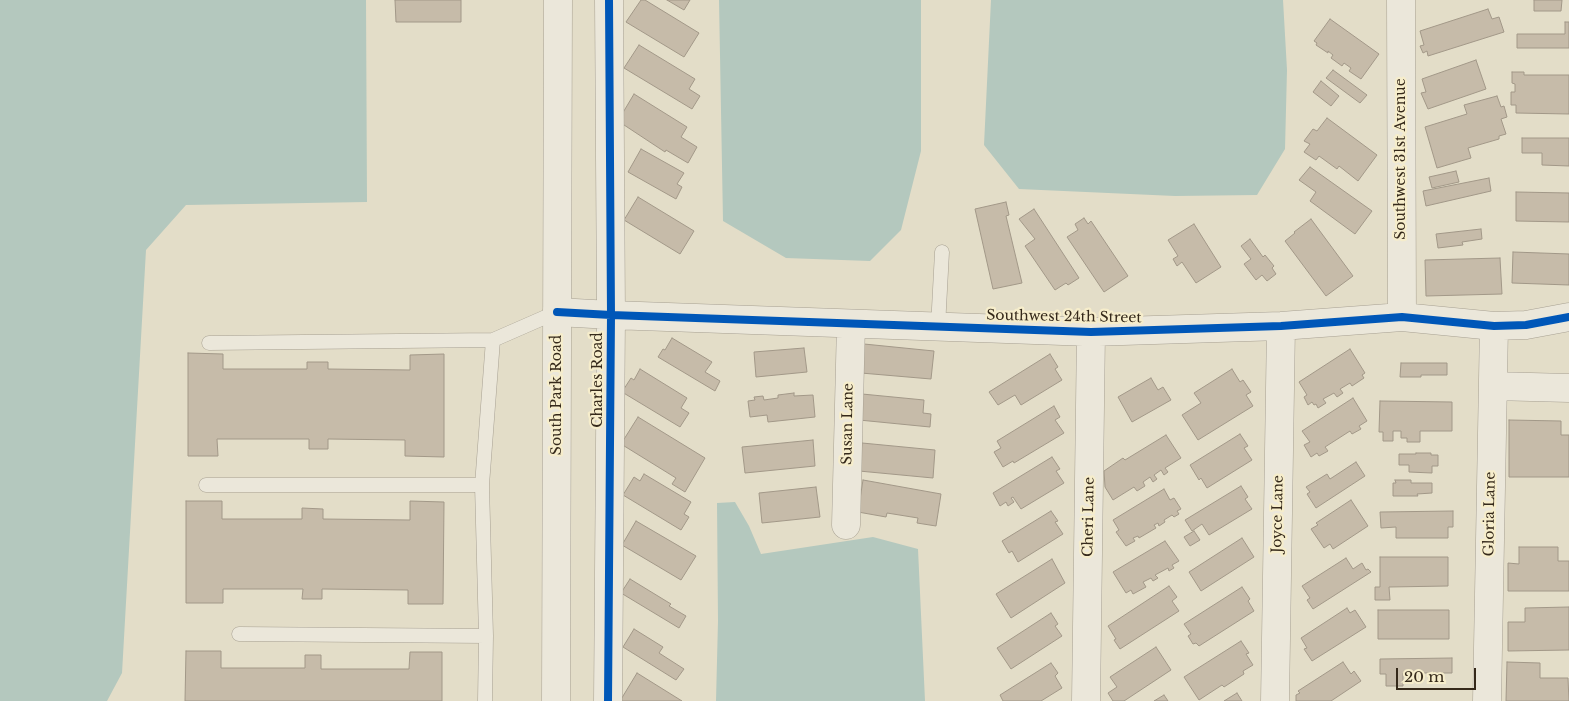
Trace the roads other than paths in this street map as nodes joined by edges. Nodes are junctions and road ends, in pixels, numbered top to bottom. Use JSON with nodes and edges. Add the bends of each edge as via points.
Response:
{"nodes":[{"id":1,"x":558,"y":0,"type":"edge"},
{"id":2,"x":609,"y":0,"type":"edge"},
{"id":3,"x":1401,"y":0,"type":"edge"},
{"id":4,"x":942,"y":252,"type":"dead end"},
{"id":5,"x":557,"y":312,"type":"junction"},
{"id":6,"x":610,"y":316,"type":"junction"},
{"id":7,"x":1402,"y":317,"type":"junction"},
{"id":8,"x":1569,"y":317,"type":"edge"},
{"id":9,"x":851,"y":324,"type":"junction"},
{"id":10,"x":1281,"y":326,"type":"junction"},
{"id":11,"x":1494,"y":326,"type":"junction"},
{"id":12,"x":938,"y":327,"type":"junction"},
{"id":13,"x":1091,"y":332,"type":"junction"},
{"id":14,"x":493,"y":340,"type":"junction"},
{"id":15,"x":209,"y":343,"type":"dead end"},
{"id":16,"x":1493,"y":386,"type":"junction"},
{"id":17,"x":1569,"y":388,"type":"edge"},
{"id":18,"x":206,"y":484,"type":"dead end"},
{"id":19,"x":482,"y":485,"type":"junction"},
{"id":20,"x":846,"y":525,"type":"dead end"},
{"id":21,"x":239,"y":634,"type":"dead end"},
{"id":22,"x":486,"y":636,"type":"junction"},
{"id":23,"x":484,"y":701,"type":"edge"},
{"id":24,"x":556,"y":701,"type":"edge"},
{"id":25,"x":608,"y":701,"type":"edge"},
{"id":26,"x":1086,"y":701,"type":"edge"},
{"id":27,"x":1275,"y":701,"type":"edge"},
{"id":28,"x":1487,"y":701,"type":"edge"}],
"edges":[{"from":1,"to":5,"type":"street","name":"South Park Road"},
{"from":2,"to":6,"type":"street","name":"Charles Road"},
{"from":3,"to":7,"type":"street","name":"Southwest 31st Avenue"},
{"from":4,"to":12,"type":"lane"},
{"from":5,"to":6,"type":"street","name":"Southwest 24th Street"},
{"from":5,"to":14,"type":"lane"},
{"from":5,"to":24,"type":"street","name":"South Park Road"},
{"from":6,"to":9,"type":"street","name":"Southwest 24th Street"},
{"from":6,"to":25,"type":"street","name":"Charles Road"},
{"from":7,"to":10,"type":"street","name":"Southwest 24th Street"},
{"from":7,"to":11,"type":"street","name":"Southwest 24th Street"},
{"from":8,"to":11,"type":"street","name":"Southwest 24th Street","via":[[1526,325]]},
{"from":9,"to":12,"type":"street","name":"Southwest 24th Street"},
{"from":9,"to":20,"type":"street","name":"Susan Lane"},
{"from":10,"to":13,"type":"street","name":"Southwest 24th Street"},
{"from":10,"to":27,"type":"street","name":"Joyce Lane"},
{"from":11,"to":16,"type":"street","name":"Gloria Lane"},
{"from":12,"to":13,"type":"street","name":"Southwest 24th Street"},
{"from":13,"to":26,"type":"street","name":"Cheri Lane"},
{"from":14,"to":15,"type":"lane"},
{"from":14,"to":19,"type":"lane"},
{"from":16,"to":17,"type":"street"},
{"from":16,"to":28,"type":"street","name":"Gloria Lane"},
{"from":18,"to":19,"type":"lane"},
{"from":19,"to":22,"type":"lane"},
{"from":21,"to":22,"type":"lane"},
{"from":22,"to":23,"type":"lane"}]}
